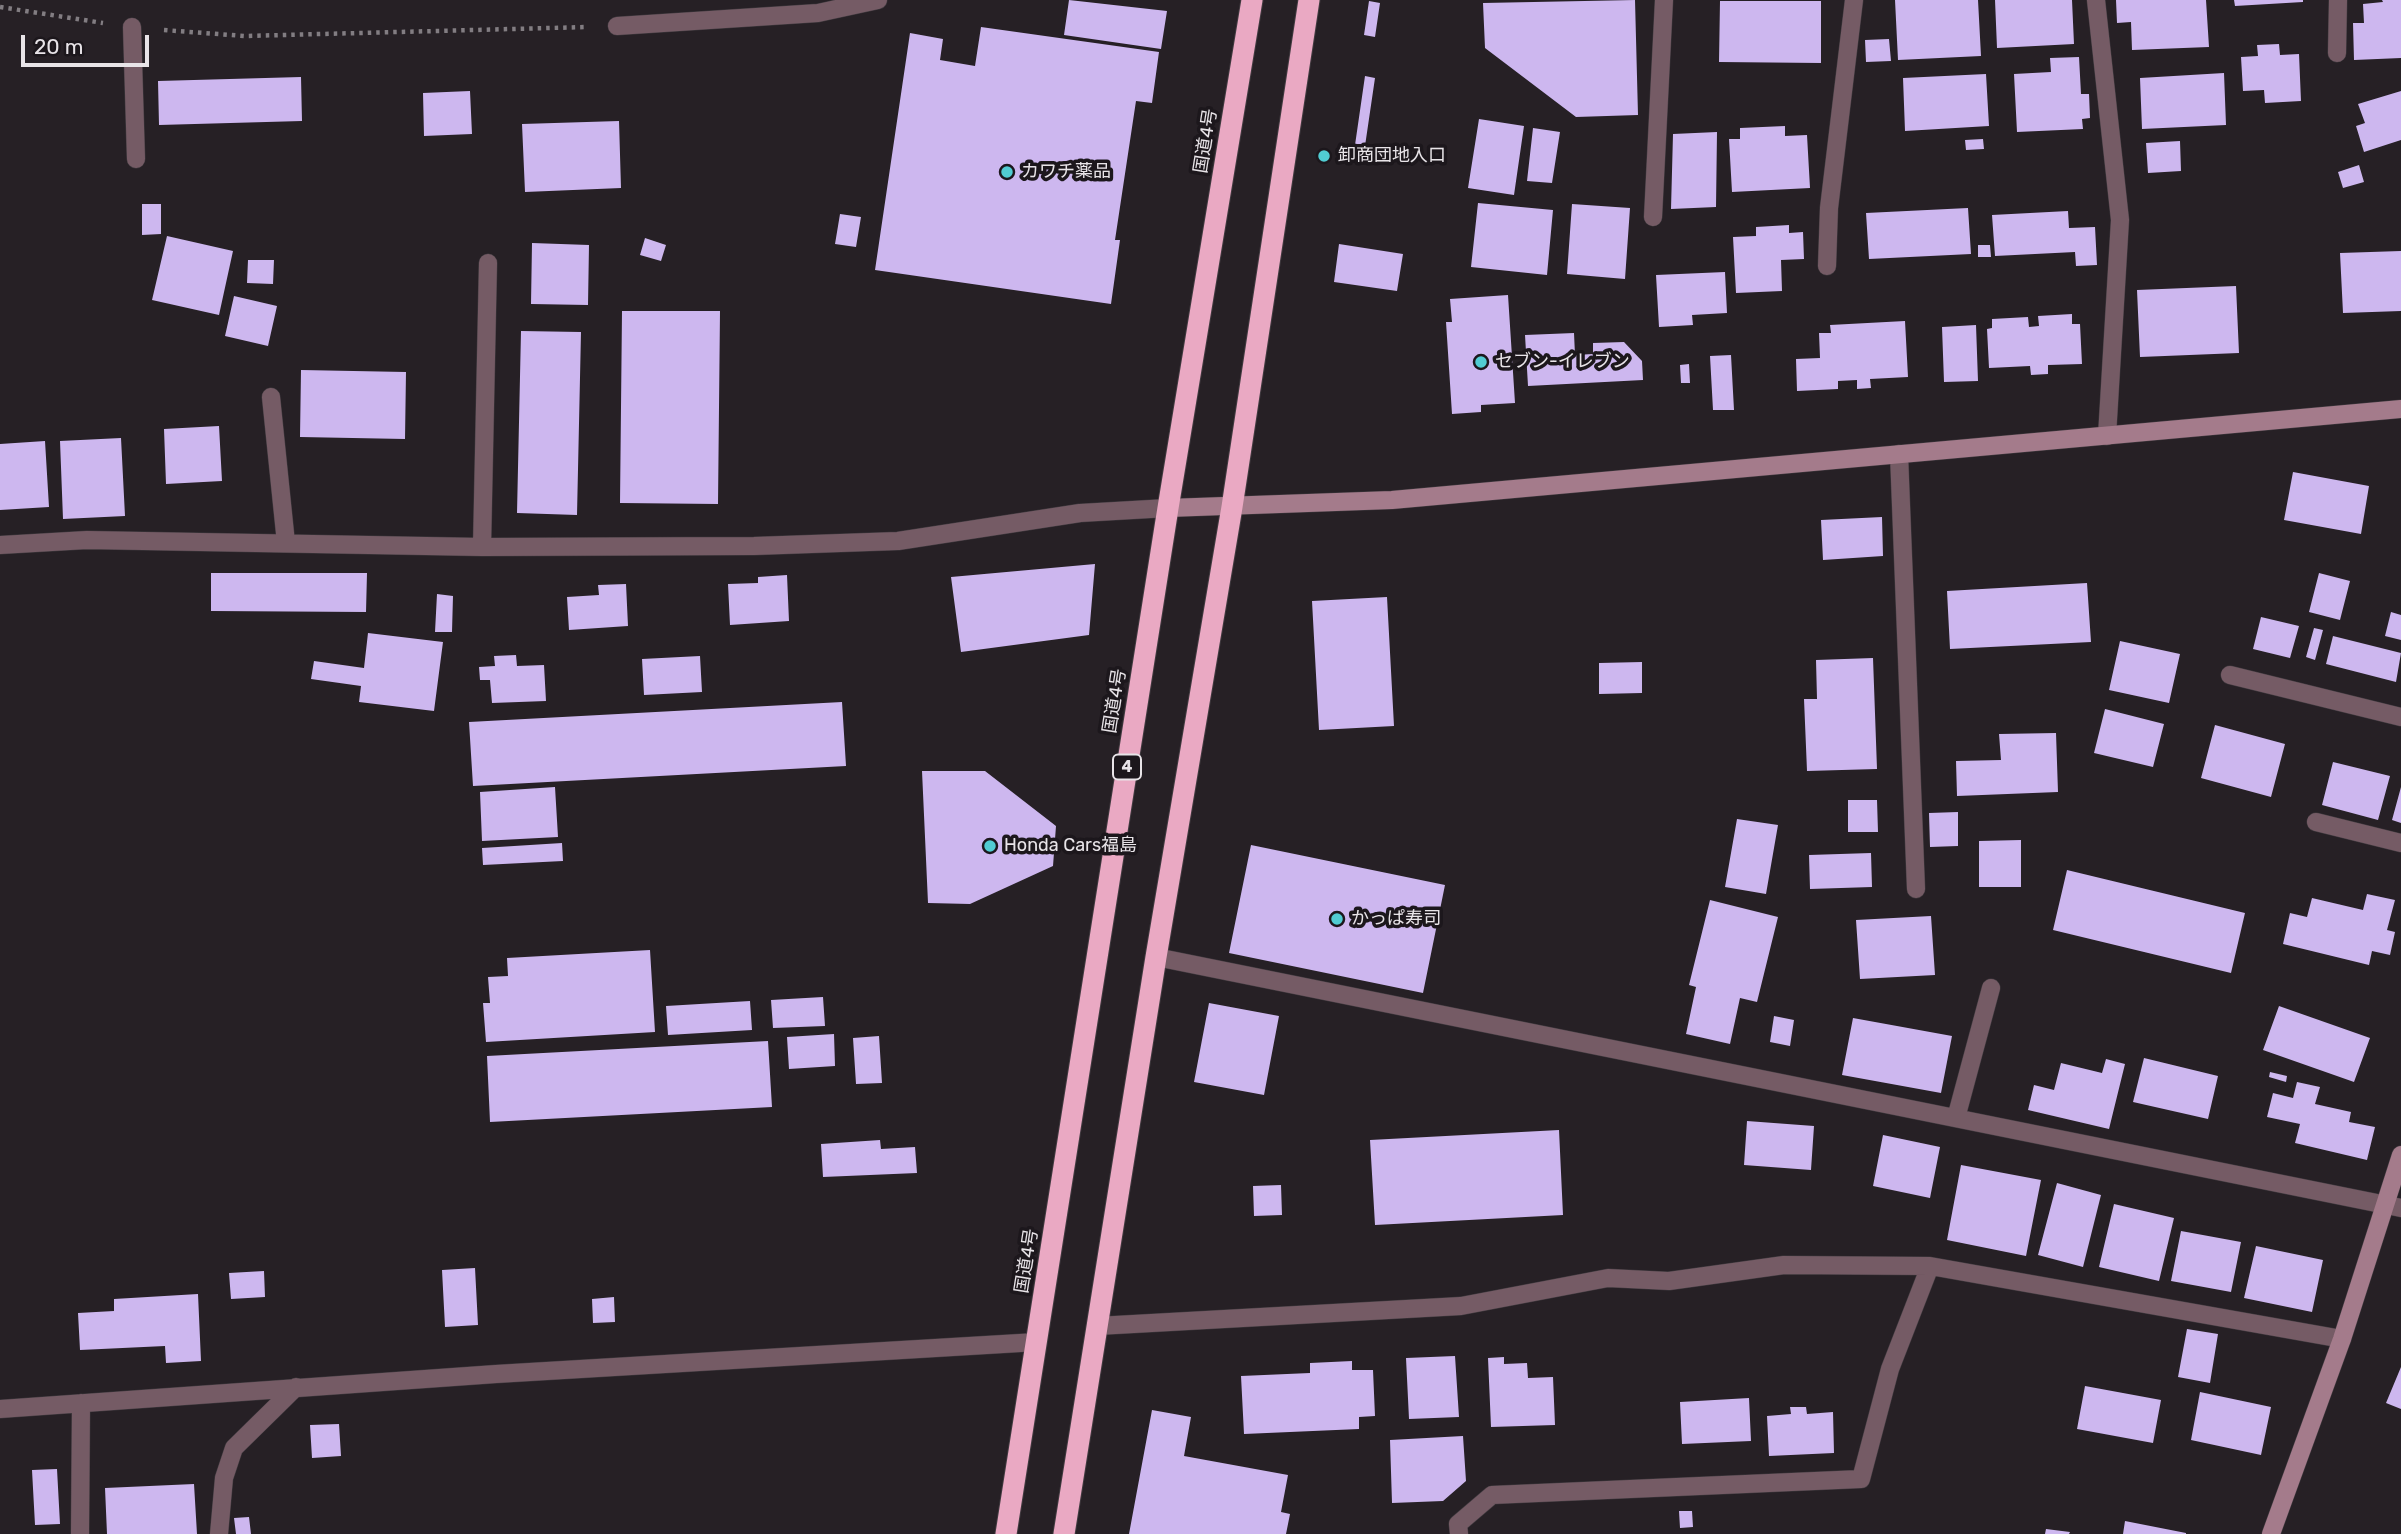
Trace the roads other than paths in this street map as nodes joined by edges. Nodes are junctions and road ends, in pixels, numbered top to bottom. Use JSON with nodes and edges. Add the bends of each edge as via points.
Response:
{"nodes":[{"id":1,"x":878,"y":0,"type":"edge"},
{"id":2,"x":1252,"y":0,"type":"edge"},
{"id":3,"x":1309,"y":0,"type":"edge"},
{"id":4,"x":1664,"y":0,"type":"edge"},
{"id":5,"x":1854,"y":0,"type":"edge"},
{"id":6,"x":2096,"y":0,"type":"edge"},
{"id":7,"x":2338,"y":0,"type":"edge"},
{"id":8,"x":617,"y":26,"type":"road end"},
{"id":9,"x":132,"y":27,"type":"road end"},
{"id":10,"x":2337,"y":53,"type":"dead end"},
{"id":11,"x":136,"y":159,"type":"dead end"},
{"id":12,"x":1653,"y":217,"type":"dead end"},
{"id":13,"x":488,"y":264,"type":"dead end"},
{"id":14,"x":1827,"y":266,"type":"dead end"},
{"id":15,"x":271,"y":397,"type":"dead end"},
{"id":16,"x":2401,"y":409,"type":"edge"},
{"id":17,"x":2107,"y":436,"type":"junction"},
{"id":18,"x":1899,"y":454,"type":"junction"},
{"id":19,"x":1232,"y":507,"type":"junction"},
{"id":20,"x":1168,"y":508,"type":"junction"},
{"id":21,"x":286,"y":543,"type":"junction"},
{"id":22,"x":0,"y":545,"type":"edge"},
{"id":23,"x":482,"y":547,"type":"junction"},
{"id":24,"x":2230,"y":675,"type":"dead end"},
{"id":25,"x":2401,"y":717,"type":"edge"},
{"id":26,"x":2316,"y":822,"type":"dead end"},
{"id":27,"x":2401,"y":843,"type":"edge"},
{"id":28,"x":1916,"y":889,"type":"dead end"},
{"id":29,"x":1156,"y":957,"type":"junction"},
{"id":30,"x":1991,"y":988,"type":"dead end"},
{"id":31,"x":1956,"y":1118,"type":"junction"},
{"id":32,"x":2401,"y":1155,"type":"edge"},
{"id":33,"x":2393,"y":1206,"type":"edge"},
{"id":34,"x":1930,"y":1266,"type":"junction"},
{"id":35,"x":1097,"y":1326,"type":"junction"},
{"id":36,"x":2342,"y":1339,"type":"junction"},
{"id":37,"x":1037,"y":1342,"type":"junction"},
{"id":38,"x":296,"y":1387,"type":"junction"},
{"id":39,"x":80,"y":1403,"type":"junction"},
{"id":40,"x":0,"y":1409,"type":"edge"},
{"id":41,"x":80,"y":1534,"type":"edge"},
{"id":42,"x":219,"y":1534,"type":"edge"},
{"id":43,"x":1006,"y":1534,"type":"edge"},
{"id":44,"x":1064,"y":1534,"type":"edge"},
{"id":45,"x":1458,"y":1534,"type":"edge"},
{"id":46,"x":2272,"y":1534,"type":"edge"}],
"edges":[{"from":1,"to":8,"type":"street","via":[[818,13]]},
{"from":2,"to":20,"type":"highway","name":"国道4号","number":"4"},
{"from":3,"to":19,"type":"highway"},
{"from":4,"to":12,"type":"street"},
{"from":5,"to":14,"type":"street","via":[[1829,208]]},
{"from":6,"to":17,"type":"street","via":[[2120,220]]},
{"from":7,"to":10,"type":"street"},
{"from":9,"to":11,"type":"street"},
{"from":13,"to":23,"type":"street"},
{"from":15,"to":21,"type":"street"},
{"from":16,"to":17,"type":"street"},
{"from":17,"to":18,"type":"street"},
{"from":18,"to":19,"type":"street","via":[[1392,499]]},
{"from":18,"to":28,"type":"street"},
{"from":19,"to":20,"type":"street"},
{"from":19,"to":29,"type":"highway"},
{"from":20,"to":23,"type":"street","via":[[1080,513],[898,541],[754,547]]},
{"from":20,"to":37,"type":"highway","name":"国道4号","number":"4"},
{"from":21,"to":22,"type":"street","via":[[87,540]]},
{"from":21,"to":23,"type":"street"},
{"from":24,"to":25,"type":"street"},
{"from":26,"to":27,"type":"street"},
{"from":29,"to":31,"type":"street"},
{"from":29,"to":35,"type":"highway"},
{"from":30,"to":31,"type":"street"},
{"from":31,"to":33,"type":"street"},
{"from":32,"to":33,"type":"street"},
{"from":33,"to":36,"type":"street"},
{"from":34,"to":35,"type":"street","via":[[1783,1265],[1669,1281],[1608,1278],[1461,1306]]},
{"from":34,"to":36,"type":"street"},
{"from":34,"to":45,"type":"street","via":[[1889,1369],[1861,1479],[1492,1495],[1458,1524]]},
{"from":35,"to":44,"type":"highway"},
{"from":36,"to":46,"type":"street"},
{"from":37,"to":38,"type":"street"},
{"from":37,"to":43,"type":"highway","name":"国道4号","number":"4"},
{"from":38,"to":39,"type":"street"},
{"from":38,"to":42,"type":"street","via":[[234,1448],[224,1478]]},
{"from":39,"to":40,"type":"street"},
{"from":39,"to":41,"type":"street"}]}
